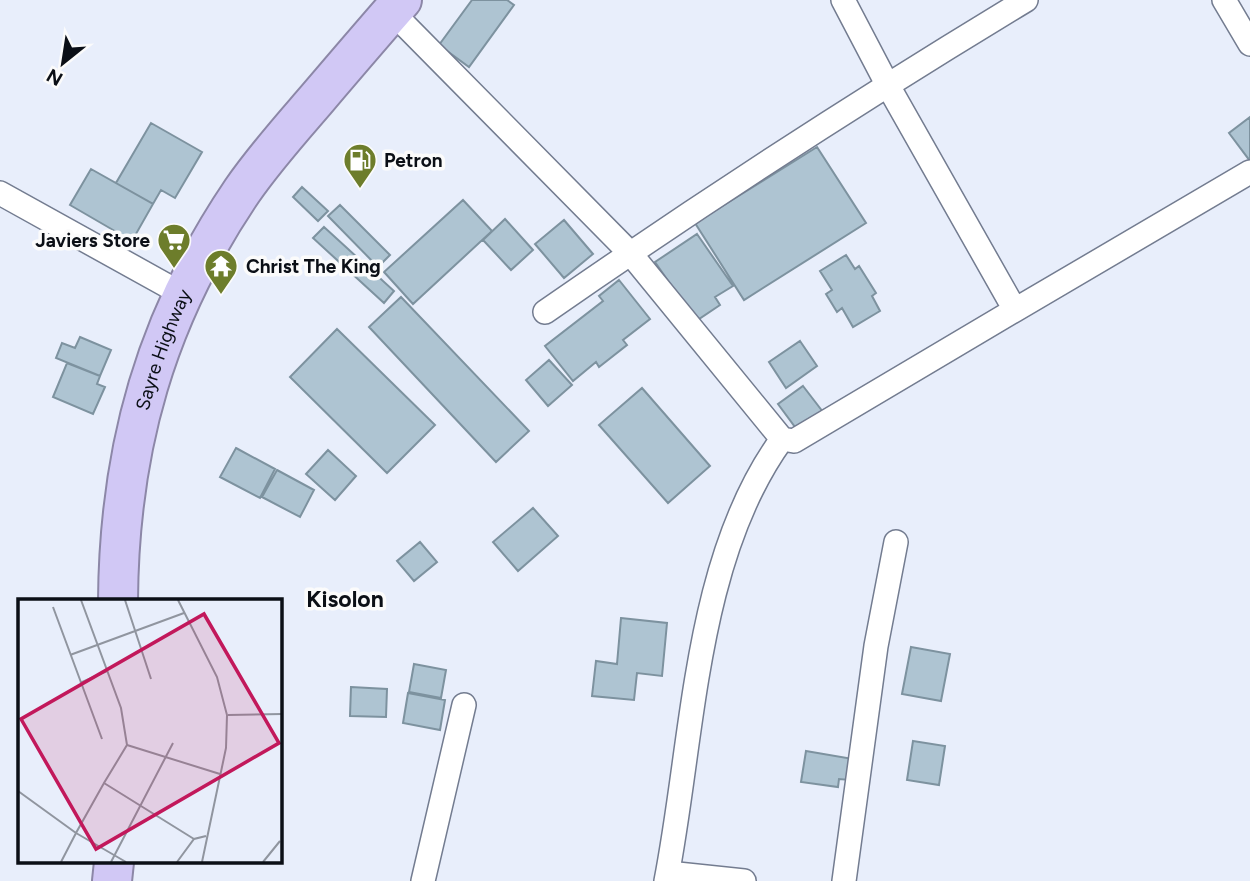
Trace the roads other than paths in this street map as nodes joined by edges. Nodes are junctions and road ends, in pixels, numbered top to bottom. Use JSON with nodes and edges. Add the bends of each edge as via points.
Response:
{"nodes":[{"id":1,"x":843,"y":0,"type":"edge"},
{"id":2,"x":1026,"y":0,"type":"edge"},
{"id":3,"x":1224,"y":0,"type":"edge"},
{"id":4,"x":397,"y":6,"type":"edge"},
{"id":5,"x":1250,"y":44,"type":"edge"},
{"id":6,"x":887,"y":84,"type":"junction"},
{"id":7,"x":1250,"y":172,"type":"edge"},
{"id":8,"x":0,"y":193,"type":"edge"},
{"id":9,"x":630,"y":253,"type":"junction"},
{"id":10,"x":182,"y":295,"type":"junction"},
{"id":11,"x":1015,"y":310,"type":"junction"},
{"id":12,"x":545,"y":312,"type":"dead end"},
{"id":13,"x":782,"y":439,"type":"junction"},
{"id":14,"x":896,"y":542,"type":"dead end"},
{"id":15,"x":118,"y":599,"type":"edge"},
{"id":16,"x":464,"y":705,"type":"dead end"},
{"id":17,"x":667,"y":877,"type":"edge"},
{"id":18,"x":423,"y":881,"type":"edge"},
{"id":19,"x":744,"y":881,"type":"edge"},
{"id":20,"x":844,"y":881,"type":"edge"}],
"edges":[{"from":1,"to":6,"type":"street"},
{"from":2,"to":6,"type":"street"},
{"from":3,"to":5,"type":"street"},
{"from":4,"to":9,"type":"street"},
{"from":4,"to":10,"type":"highway","name":"Sayre Highway","via":[[243,190]]},
{"from":6,"to":9,"type":"street"},
{"from":6,"to":11,"type":"street"},
{"from":7,"to":11,"type":"street"},
{"from":8,"to":10,"type":"street"},
{"from":9,"to":12,"type":"street"},
{"from":9,"to":13,"type":"street"},
{"from":10,"to":15,"type":"highway","name":"Sayre Highway","via":[[158,351],[140,413],[122,517]]},
{"from":11,"to":13,"type":"street","via":[[794,440]]},
{"from":13,"to":17,"type":"street","via":[[740,514],[723,565],[704,645]]},
{"from":14,"to":20,"type":"street","via":[[876,646]]},
{"from":16,"to":18,"type":"street"},
{"from":17,"to":19,"type":"street"}]}
